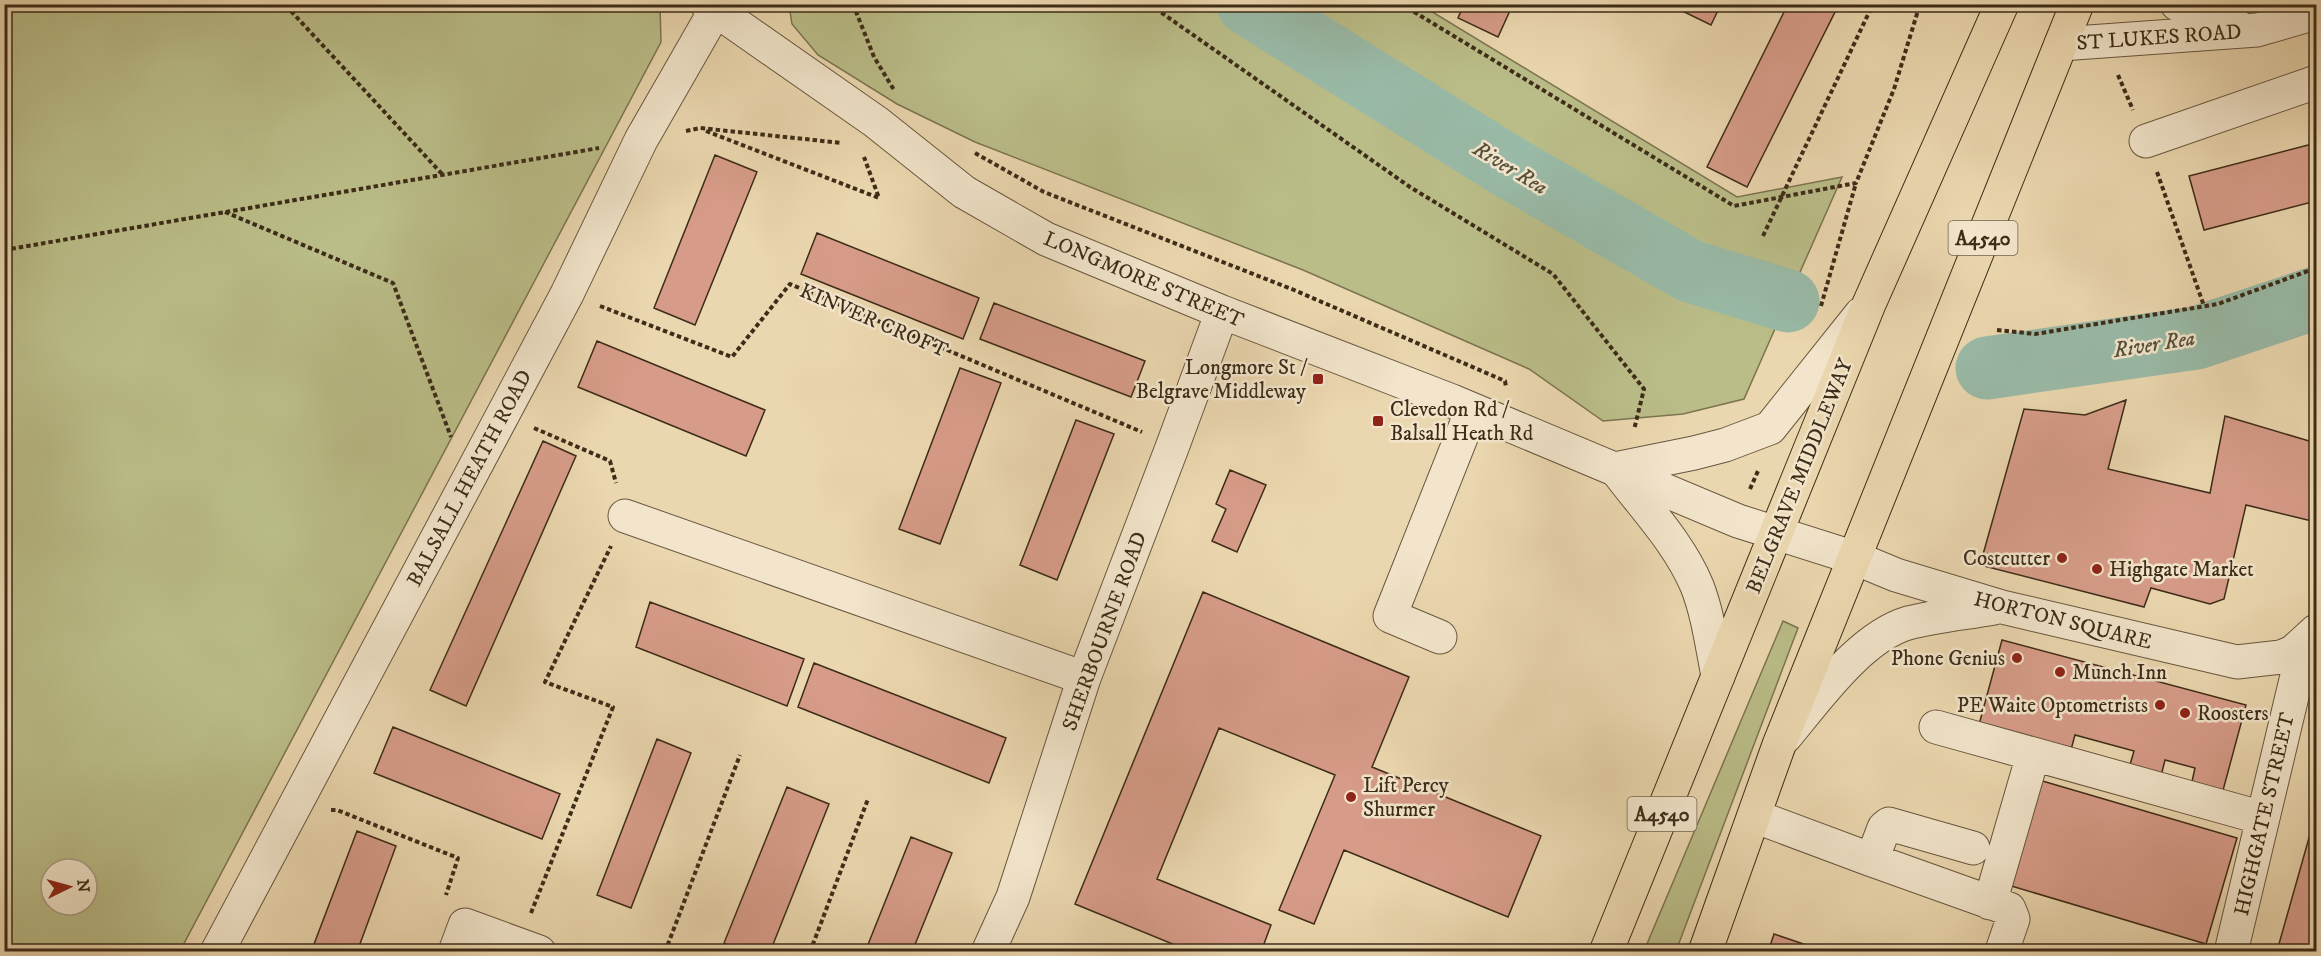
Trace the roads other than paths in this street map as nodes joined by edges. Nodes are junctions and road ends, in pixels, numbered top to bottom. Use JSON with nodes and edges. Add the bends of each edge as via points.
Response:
{"nodes":[{"id":1,"x":2002,"y":4,"type":"edge"},
{"id":2,"x":2077,"y":4,"type":"edge"},
{"id":3,"x":2177,"y":4,"type":"edge"},
{"id":4,"x":715,"y":6,"type":"edge"},
{"id":5,"x":2316,"y":13,"type":"edge"},
{"id":6,"x":2257,"y":30,"type":"junction"},
{"id":7,"x":2061,"y":44,"type":"junction"},
{"id":8,"x":2316,"y":82,"type":"edge"},
{"id":9,"x":2146,"y":141,"type":"dead end"},
{"id":10,"x":1869,"y":304,"type":"junction"},
{"id":11,"x":1222,"y":312,"type":"junction"},
{"id":12,"x":1472,"y":410,"type":"junction"},
{"id":13,"x":1615,"y":469,"type":"junction"},
{"id":14,"x":625,"y":516,"type":"road end"},
{"id":15,"x":1774,"y":533,"type":"junction"},
{"id":16,"x":1855,"y":558,"type":"junction"},
{"id":17,"x":2002,"y":607,"type":"junction"},
{"id":18,"x":2311,"y":636,"type":"edge"},
{"id":19,"x":1440,"y":637,"type":"dead end"},
{"id":20,"x":1718,"y":676,"type":"junction"},
{"id":21,"x":1084,"y":678,"type":"junction"},
{"id":22,"x":1936,"y":727,"type":"dead end"},
{"id":23,"x":1779,"y":745,"type":"junction"},
{"id":24,"x":2033,"y":754,"type":"junction"},
{"id":25,"x":1754,"y":816,"type":"junction"},
{"id":26,"x":2263,"y":818,"type":"junction"},
{"id":27,"x":1973,"y":848,"type":"dead end"},
{"id":28,"x":1872,"y":860,"type":"junction"},
{"id":29,"x":1990,"y":903,"type":"junction"},
{"id":30,"x":529,"y":948,"type":"edge"},
{"id":31,"x":2003,"y":948,"type":"dead end"},
{"id":32,"x":217,"y":951,"type":"edge"},
{"id":33,"x":456,"y":951,"type":"edge"},
{"id":34,"x":988,"y":951,"type":"edge"},
{"id":35,"x":1606,"y":951,"type":"edge"},
{"id":36,"x":1705,"y":951,"type":"edge"},
{"id":37,"x":2231,"y":951,"type":"edge"}],
"edges":[{"from":1,"to":10,"type":"highway","name":"BELGRAVE MIDDLEWAY","number":"A4540"},
{"from":2,"to":7,"type":"highway","number":"A4540"},
{"from":3,"to":6,"type":"street","name":"ST LUKES ROAD","via":[[2199,15]]},
{"from":4,"to":11,"type":"street","name":"LONGMORE STREET","via":[[876,122],[964,192],[1046,239]]},
{"from":4,"to":32,"type":"street","name":"BALSALL HEATH ROAD","via":[[641,140],[567,294]]},
{"from":5,"to":6,"type":"street","name":"ST LUKES ROAD"},
{"from":6,"to":7,"type":"street","name":"ST LUKES ROAD"},
{"from":7,"to":16,"type":"highway","number":"A4540"},
{"from":8,"to":9,"type":"street"},
{"from":10,"to":13,"type":"street","via":[[1770,428],[1715,448]]},
{"from":10,"to":15,"type":"highway","name":"BELGRAVE MIDDLEWAY","number":"A4540"},
{"from":11,"to":12,"type":"street","name":"LONGMORE STREET"},
{"from":11,"to":21,"type":"street","name":"SHERBOURNE ROAD"},
{"from":12,"to":13,"type":"street","name":"LONGMORE STREET"},
{"from":12,"to":19,"type":"street","via":[[1390,616]]},
{"from":13,"to":15,"type":"street","name":"LONGMORE STREET"},
{"from":13,"to":20,"type":"street","name":"LONGMORE STREET","via":[[1671,539],[1697,585]]},
{"from":14,"to":21,"type":"street"},
{"from":15,"to":16,"type":"street","name":"HORTON SQUARE"},
{"from":15,"to":20,"type":"highway","name":"BELGRAVE MIDDLEWAY","number":"A4540"},
{"from":16,"to":17,"type":"street","name":"HORTON SQUARE","via":[[1896,575]]},
{"from":16,"to":23,"type":"highway","number":"A4540"},
{"from":17,"to":18,"type":"street","name":"HORTON SQUARE","via":[[2236,662],[2282,657]]},
{"from":17,"to":23,"type":"street","via":[[1906,624],[1886,634],[1850,660]]},
{"from":18,"to":26,"type":"street","name":"HIGHGATE STREET"},
{"from":20,"to":35,"type":"highway","name":"BELGRAVE MIDDLEWAY","number":"A4540"},
{"from":21,"to":34,"type":"street","name":"SHERBOURNE ROAD","via":[[1013,897]]},
{"from":22,"to":24,"type":"street"},
{"from":23,"to":25,"type":"highway","number":"A4540"},
{"from":24,"to":26,"type":"street"},
{"from":24,"to":29,"type":"street"},
{"from":25,"to":28,"type":"street"},
{"from":25,"to":36,"type":"highway","number":"A4540"},
{"from":26,"to":37,"type":"street","name":"HIGHGATE STREET"},
{"from":27,"to":28,"type":"street","via":[[1889,824]]},
{"from":28,"to":29,"type":"street"},
{"from":29,"to":31,"type":"street","via":[[2012,913]]},
{"from":30,"to":33,"type":"street","via":[[465,925]]}]}
